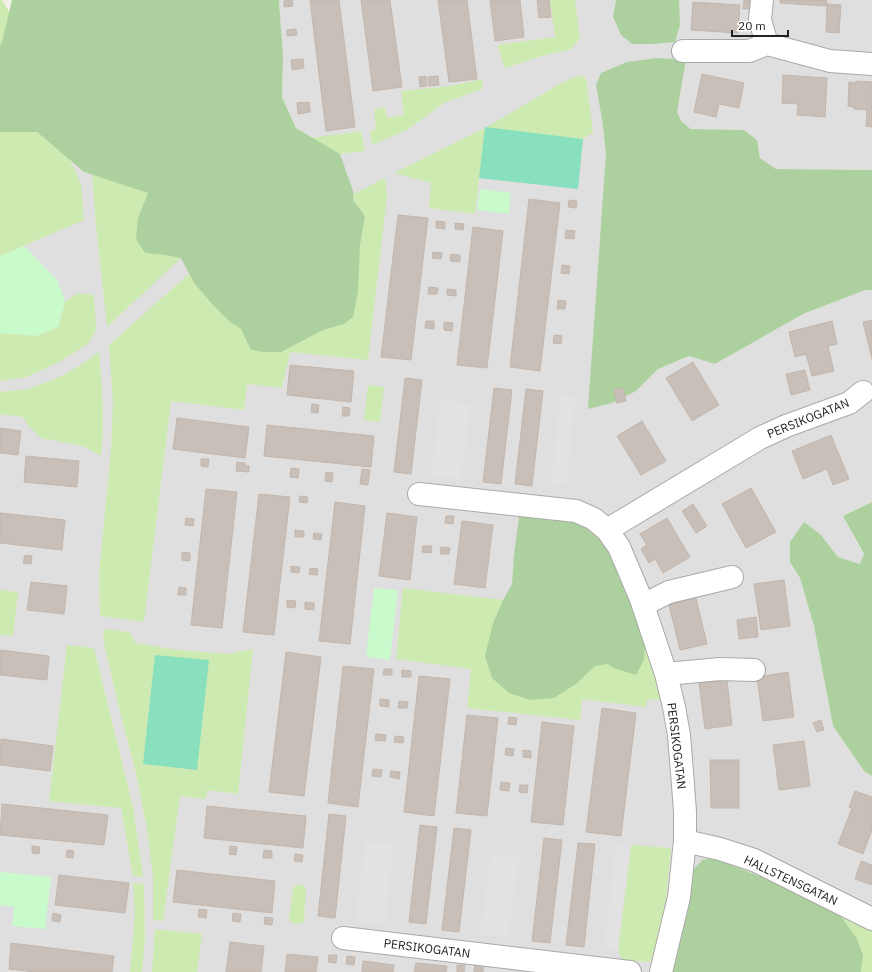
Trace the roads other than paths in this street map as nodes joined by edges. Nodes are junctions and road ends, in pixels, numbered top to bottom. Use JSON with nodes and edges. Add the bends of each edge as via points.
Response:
{"nodes":[{"id":1,"x":762,"y":0,"type":"edge"},
{"id":2,"x":767,"y":44,"type":"junction"},
{"id":3,"x":683,"y":50,"type":"dead end"},
{"id":4,"x":872,"y":64,"type":"edge"},
{"id":5,"x":863,"y":392,"type":"dead end"},
{"id":6,"x":419,"y":494,"type":"dead end"},
{"id":7,"x":607,"y":530,"type":"junction"},
{"id":8,"x":732,"y":577,"type":"dead end"},
{"id":9,"x":643,"y":604,"type":"junction"},
{"id":10,"x":754,"y":670,"type":"dead end"},
{"id":11,"x":666,"y":674,"type":"junction"},
{"id":12,"x":685,"y":841,"type":"junction"},
{"id":13,"x":872,"y":919,"type":"edge"},
{"id":14,"x":343,"y":938,"type":"dead end"},
{"id":15,"x":630,"y":972,"type":"edge"},
{"id":16,"x":661,"y":972,"type":"edge"}],
"edges":[{"from":1,"to":2,"type":"street","via":[[760,20]]},
{"from":2,"to":3,"type":"street","via":[[749,52]]},
{"from":2,"to":4,"type":"street","via":[[830,61]]},
{"from":5,"to":7,"type":"street","name":"PERSIKOGATAN","via":[[849,403],[760,438]]},
{"from":6,"to":7,"type":"street","name":"PERSIKOGATAN","via":[[576,511],[594,519]]},
{"from":7,"to":9,"type":"street","name":"PERSIKOGATAN","via":[[619,547]]},
{"from":8,"to":9,"type":"street","via":[[669,592]]},
{"from":9,"to":11,"type":"street","name":"PERSIKOGATAN"},
{"from":10,"to":11,"type":"street","via":[[720,669]]},
{"from":11,"to":12,"type":"street","name":"PERSIKOGATAN","via":[[678,735]]},
{"from":12,"to":13,"type":"street","name":"HALLSTENSGATAN","via":[[754,860]]},
{"from":12,"to":16,"type":"street","name":"PERSIKOGATAN","via":[[679,897]]},
{"from":14,"to":15,"type":"street","name":"PERSIKOGATAN"}]}
